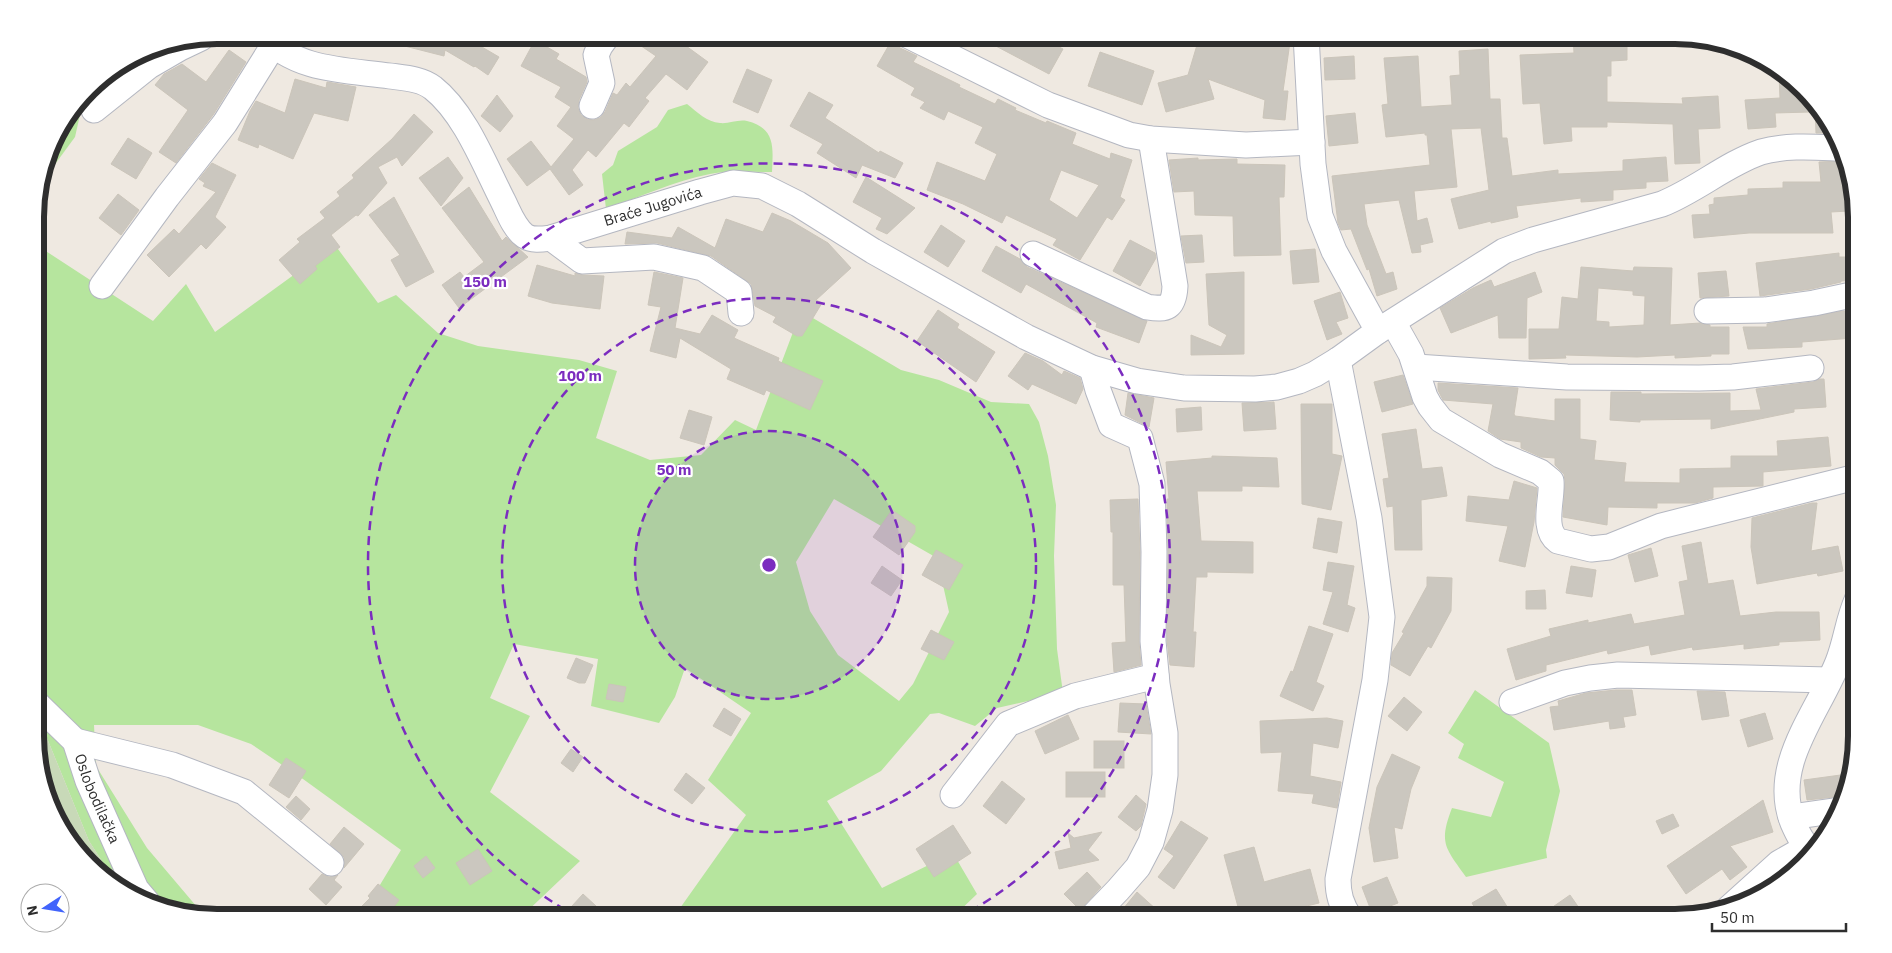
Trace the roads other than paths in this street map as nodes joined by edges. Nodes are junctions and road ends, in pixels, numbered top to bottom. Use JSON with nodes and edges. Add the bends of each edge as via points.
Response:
{"nodes":[{"id":1,"x":266,"y":44,"type":"edge"},
{"id":2,"x":273,"y":44,"type":"edge"},
{"id":3,"x":601,"y":44,"type":"edge"},
{"id":4,"x":925,"y":44,"type":"edge"},
{"id":5,"x":1307,"y":44,"type":"edge"},
{"id":6,"x":181,"y":48,"type":"edge"},
{"id":7,"x":592,"y":106,"type":"dead end"},
{"id":8,"x":94,"y":110,"type":"dead end"},
{"id":9,"x":1151,"y":139,"type":"junction"},
{"id":10,"x":1312,"y":142,"type":"junction"},
{"id":11,"x":1833,"y":148,"type":"edge"},
{"id":12,"x":551,"y":238,"type":"junction"},
{"id":13,"x":1033,"y":254,"type":"dead end"},
{"id":14,"x":102,"y":286,"type":"dead end"},
{"id":15,"x":1848,"y":296,"type":"edge"},
{"id":16,"x":1707,"y":311,"type":"dead end"},
{"id":17,"x":741,"y":313,"type":"dead end"},
{"id":18,"x":1385,"y":327,"type":"junction"},
{"id":19,"x":1338,"y":360,"type":"junction"},
{"id":20,"x":1416,"y":367,"type":"junction"},
{"id":21,"x":1092,"y":368,"type":"junction"},
{"id":22,"x":1812,"y":368,"type":"dead end"},
{"id":23,"x":1848,"y":479,"type":"edge"},
{"id":24,"x":1848,"y":630,"type":"edge"},
{"id":25,"x":1841,"y":668,"type":"edge"},
{"id":26,"x":1156,"y":676,"type":"junction"},
{"id":27,"x":1512,"y":702,"type":"dead end"},
{"id":28,"x":44,"y":711,"type":"edge"},
{"id":29,"x":75,"y":741,"type":"junction"},
{"id":30,"x":953,"y":795,"type":"dead end"},
{"id":31,"x":1831,"y":811,"type":"edge"},
{"id":32,"x":1791,"y":816,"type":"junction"},
{"id":33,"x":1808,"y":846,"type":"edge"},
{"id":34,"x":1805,"y":850,"type":"edge"},
{"id":35,"x":331,"y":864,"type":"dead end"},
{"id":36,"x":136,"y":889,"type":"edge"},
{"id":37,"x":1745,"y":894,"type":"edge"},
{"id":38,"x":1100,"y":909,"type":"edge"},
{"id":39,"x":1344,"y":909,"type":"edge"}],
"edges":[{"from":1,"to":14,"type":"street","via":[[225,123]]},
{"from":2,"to":12,"type":"street","name":"Braće Jugovića","via":[[291,57],[307,63],[403,77],[433,88],[448,103],[474,144],[515,224],[535,240]]},
{"from":3,"to":7,"type":"street","via":[[596,55],[602,83]]},
{"from":4,"to":9,"type":"street","via":[[1048,105],[1129,135]]},
{"from":5,"to":10,"type":"street"},
{"from":6,"to":8,"type":"street","via":[[149,66]]},
{"from":9,"to":10,"type":"street","via":[[1246,145]]},
{"from":9,"to":13,"type":"street","via":[[1175,286],[1175,297],[1170,306],[1160,309],[1147,307]]},
{"from":10,"to":18,"type":"street","via":[[1320,216],[1326,234],[1348,279]]},
{"from":11,"to":18,"type":"street","name":"Braće Jugovića","via":[[1788,148],[1762,152],[1662,204],[1504,251]]},
{"from":12,"to":17,"type":"street","via":[[582,261],[654,257],[703,268],[739,292]]},
{"from":12,"to":21,"type":"street","name":"Braće Jugovića","via":[[725,185],[748,183],[762,186],[1026,337]]},
{"from":15,"to":16,"type":"street","via":[[1765,310]]},
{"from":18,"to":19,"type":"street","name":"Braće Jugovića"},
{"from":18,"to":20,"type":"street","via":[[1407,347]]},
{"from":19,"to":21,"type":"street","name":"Braće Jugovića","via":[[1299,381],[1255,389],[1184,388],[1137,381]]},
{"from":19,"to":39,"type":"street","via":[[1369,518],[1382,617],[1375,680],[1338,879],[1338,892]]},
{"from":20,"to":22,"type":"street","via":[[1567,377],[1699,378]]},
{"from":20,"to":23,"type":"street","via":[[1425,397],[1441,420],[1500,455],[1547,477],[1551,486],[1551,532],[1558,541],[1570,545],[1591,549],[1609,547],[1661,526]]},
{"from":21,"to":26,"type":"street","via":[[1112,425],[1140,438],[1152,484]]},
{"from":24,"to":25,"type":"street"},
{"from":25,"to":27,"type":"street","via":[[1618,675],[1565,683]]},
{"from":25,"to":32,"type":"street","via":[[1800,738],[1789,769],[1787,794]]},
{"from":26,"to":30,"type":"street","via":[[1075,696],[1008,724]]},
{"from":26,"to":38,"type":"street","via":[[1165,733],[1165,776],[1160,810],[1151,842],[1138,867]]},
{"from":28,"to":29,"type":"street","name":"Oslobodilačka"},
{"from":29,"to":35,"type":"street","via":[[172,765],[244,792]]},
{"from":29,"to":36,"type":"street","name":"Oslobodilačka","via":[[88,781]]},
{"from":31,"to":32,"type":"street"},
{"from":32,"to":33,"type":"street"},
{"from":34,"to":37,"type":"street","via":[[1780,863]]}]}
